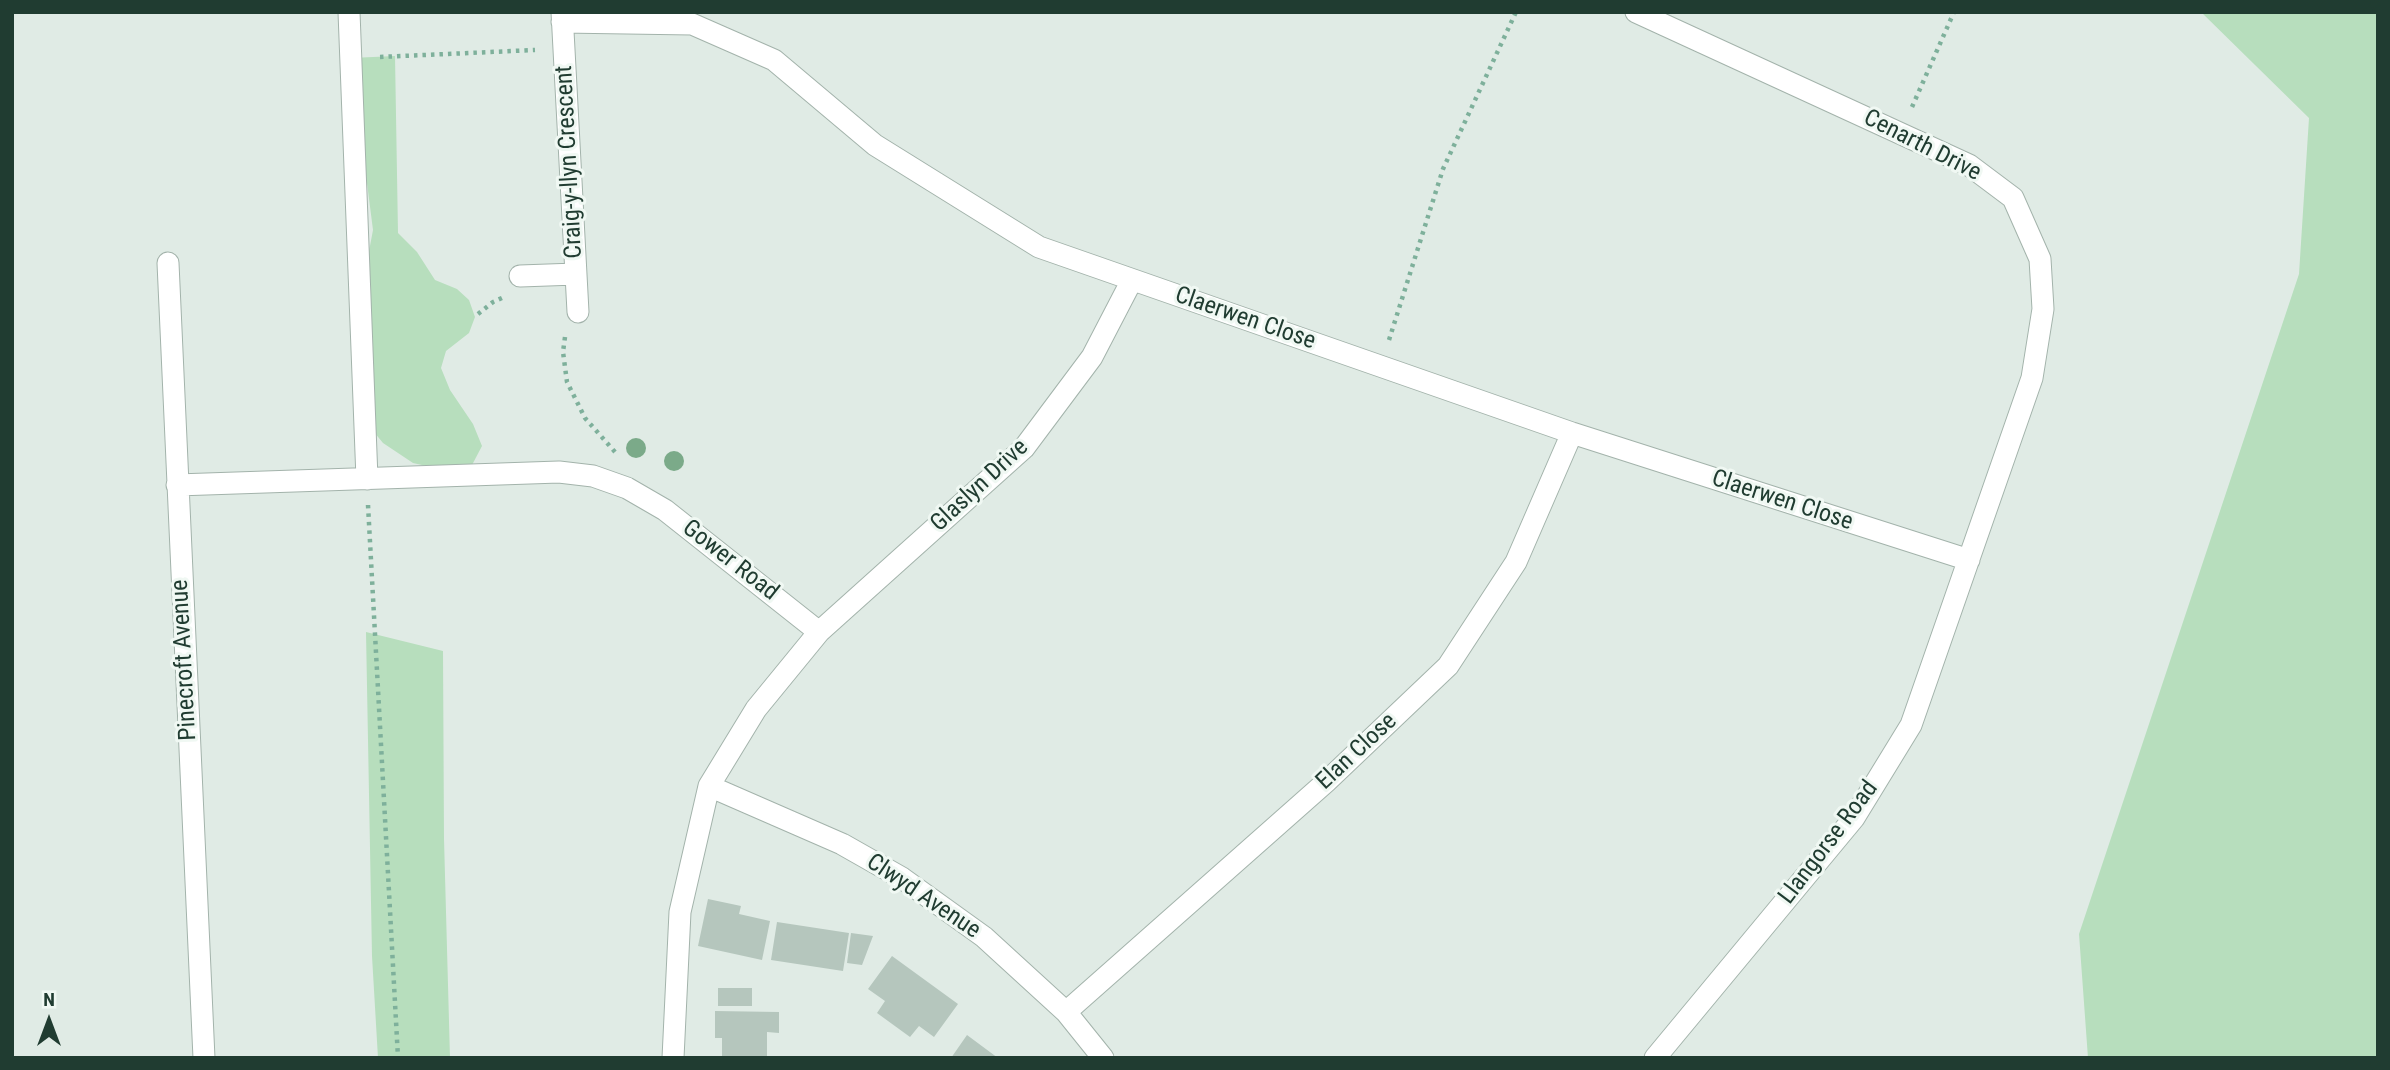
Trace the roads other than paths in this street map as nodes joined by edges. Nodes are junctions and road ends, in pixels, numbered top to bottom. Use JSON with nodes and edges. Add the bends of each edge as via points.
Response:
{"nodes":[{"id":1,"x":349,"y":12,"type":"edge"},
{"id":2,"x":1636,"y":12,"type":"edge"},
{"id":3,"x":562,"y":17,"type":"edge"},
{"id":4,"x":168,"y":263,"type":"dead end"},
{"id":5,"x":576,"y":274,"type":"junction"},
{"id":6,"x":520,"y":275,"type":"dead end"},
{"id":7,"x":1132,"y":280,"type":"junction"},
{"id":8,"x":578,"y":312,"type":"road end"},
{"id":9,"x":1572,"y":433,"type":"junction"},
{"id":10,"x":367,"y":480,"type":"junction"},
{"id":11,"x":177,"y":485,"type":"junction"},
{"id":12,"x":1969,"y":560,"type":"junction"},
{"id":13,"x":819,"y":632,"type":"junction"},
{"id":14,"x":709,"y":786,"type":"junction"},
{"id":15,"x":1066,"y":1012,"type":"junction"},
{"id":16,"x":1658,"y":1057,"type":"edge"},
{"id":17,"x":204,"y":1058,"type":"edge"},
{"id":18,"x":673,"y":1058,"type":"edge"},
{"id":19,"x":1103,"y":1058,"type":"edge"}],
"edges":[{"from":1,"to":10,"type":"street"},
{"from":2,"to":12,"type":"street","name":"Cenarth Drive","via":[[1969,165],[2013,198],[2040,259],[2043,309],[2032,378]]},
{"from":3,"to":5,"type":"street","name":"Craig-y-llyn Crescent"},
{"from":3,"to":7,"type":"street","name":"Claerwen Close","via":[[692,24],[774,60],[875,145],[1039,247]]},
{"from":4,"to":11,"type":"street","name":"Pinecroft Avenue"},
{"from":5,"to":6,"type":"street"},
{"from":5,"to":8,"type":"street","name":"Craig-y-llyn Crescent"},
{"from":7,"to":9,"type":"street","name":"Claerwen Close"},
{"from":7,"to":13,"type":"street","name":"Glaslyn Drive","via":[[1092,357],[1024,448]]},
{"from":9,"to":12,"type":"street","name":"Claerwen Close"},
{"from":9,"to":15,"type":"street","name":"Elan Close","via":[[1516,562],[1448,666],[1326,782]]},
{"from":10,"to":11,"type":"street","name":"Gower Road"},
{"from":10,"to":13,"type":"street","name":"Gower Road","via":[[559,472],[593,476],[627,488],[665,510]]},
{"from":11,"to":17,"type":"street","name":"Pinecroft Avenue"},
{"from":12,"to":16,"type":"street","name":"Llangorse Road","via":[[1911,725],[1854,818]]},
{"from":13,"to":14,"type":"street","via":[[756,709]]},
{"from":14,"to":15,"type":"street","name":"Clwyd Avenue","via":[[842,844],[902,878],[984,937]]},
{"from":14,"to":18,"type":"street","via":[[680,912]]},
{"from":15,"to":19,"type":"street","name":"Clwyd Avenue"}]}
